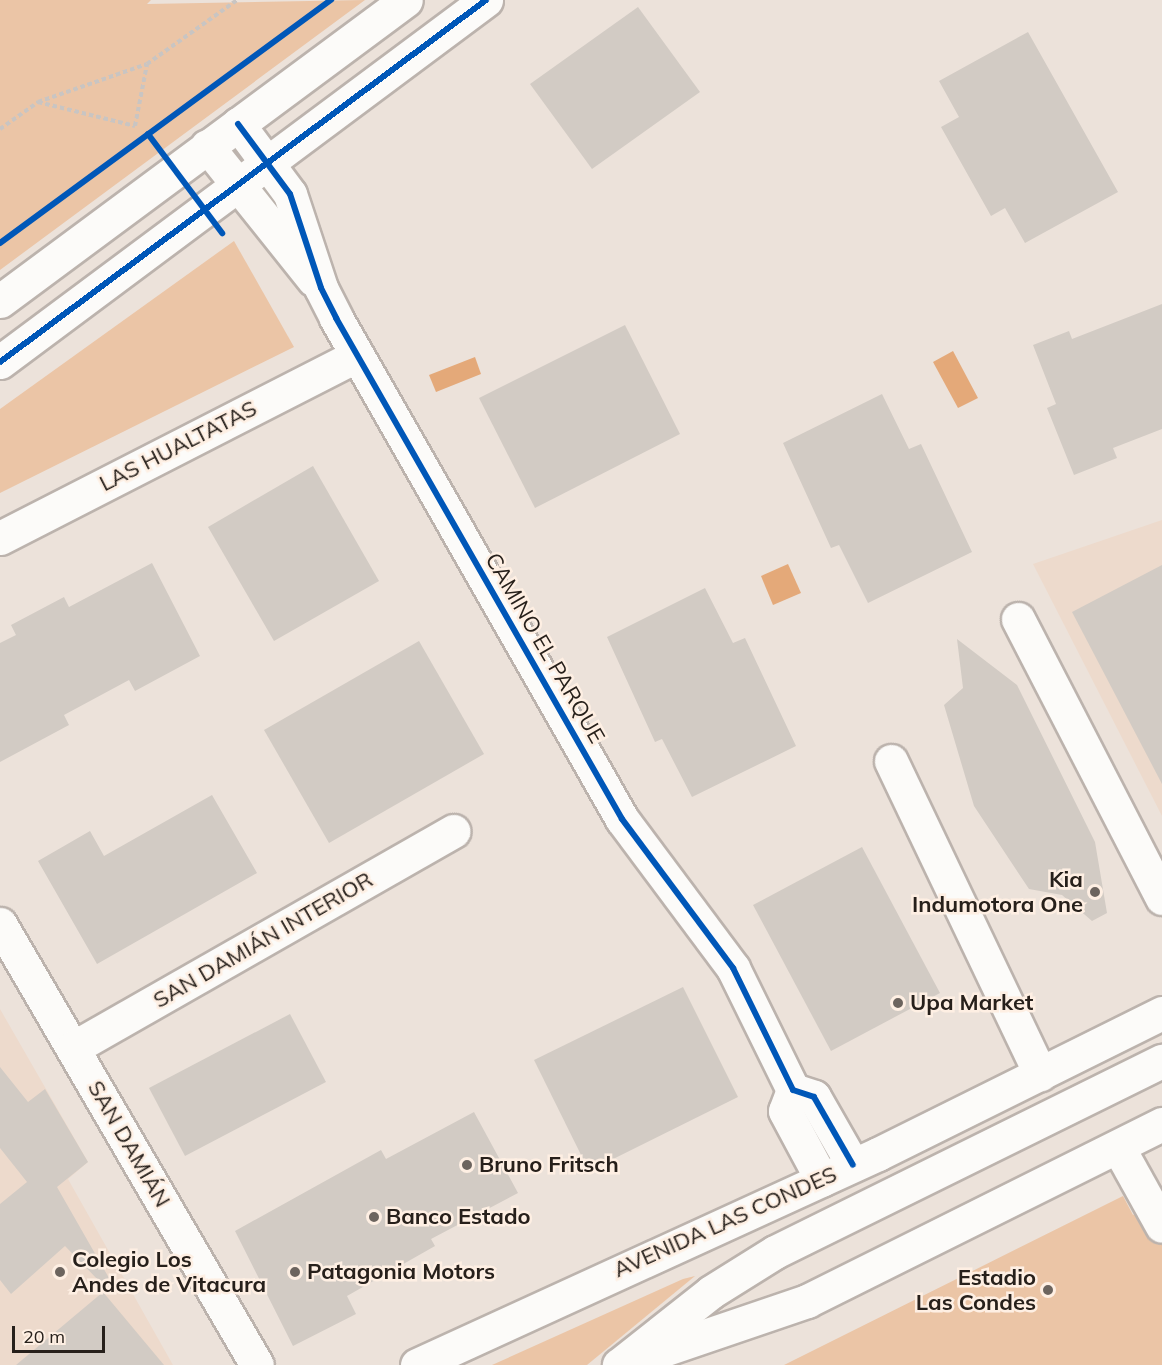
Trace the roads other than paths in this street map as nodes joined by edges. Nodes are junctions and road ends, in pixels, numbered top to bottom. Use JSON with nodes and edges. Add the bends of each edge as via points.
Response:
{"nodes":[{"id":1,"x":406,"y":0,"type":"edge"},
{"id":2,"x":486,"y":0,"type":"edge"},
{"id":3,"x":238,"y":124,"type":"junction"},
{"id":4,"x":207,"y":146,"type":"junction"},
{"id":5,"x":267,"y":161,"type":"junction"},
{"id":6,"x":236,"y":185,"type":"junction"},
{"id":7,"x":321,"y":288,"type":"junction"},
{"id":8,"x":0,"y":301,"type":"edge"},
{"id":9,"x":357,"y":356,"type":"junction"},
{"id":10,"x":0,"y":362,"type":"edge"},
{"id":11,"x":0,"y":538,"type":"edge"},
{"id":12,"x":1018,"y":619,"type":"dead end"},
{"id":13,"x":891,"y":760,"type":"dead end"},
{"id":14,"x":453,"y":831,"type":"dead end"},
{"id":15,"x":1162,"y":898,"type":"edge"},
{"id":16,"x":0,"y":924,"type":"edge"},
{"id":17,"x":1162,"y":1013,"type":"edge"},
{"id":18,"x":73,"y":1048,"type":"junction"},
{"id":19,"x":1162,"y":1061,"type":"edge"},
{"id":20,"x":1040,"y":1074,"type":"junction"},
{"id":21,"x":793,"y":1090,"type":"junction"},
{"id":22,"x":1162,"y":1124,"type":"edge"},
{"id":23,"x":1118,"y":1147,"type":"junction"},
{"id":24,"x":853,"y":1165,"type":"junction"},
{"id":25,"x":1150,"y":1178,"type":"edge"},
{"id":26,"x":822,"y":1180,"type":"junction"},
{"id":27,"x":1162,"y":1226,"type":"edge"},
{"id":28,"x":447,"y":1356,"type":"edge"},
{"id":29,"x":257,"y":1365,"type":"edge"},
{"id":30,"x":417,"y":1365,"type":"edge"},
{"id":31,"x":619,"y":1365,"type":"edge"}],
"edges":[{"from":1,"to":3,"type":"street"},
{"from":2,"to":5,"type":"street"},
{"from":3,"to":4,"type":"street"},
{"from":3,"to":5,"type":"street","name":"CAMINO EL PARQUE"},
{"from":4,"to":6,"type":"street","name":"CAMINO EL PARQUE"},
{"from":4,"to":8,"type":"street"},
{"from":5,"to":6,"type":"street"},
{"from":5,"to":7,"type":"street","name":"CAMINO EL PARQUE","via":[[296,206]]},
{"from":6,"to":7,"type":"street","name":"CAMINO EL PARQUE"},
{"from":6,"to":10,"type":"street"},
{"from":7,"to":9,"type":"street","name":"CAMINO EL PARQUE"},
{"from":9,"to":11,"type":"street","name":"LAS HUALTATAS"},
{"from":9,"to":21,"type":"street","name":"CAMINO EL PARQUE","via":[[622,819],[733,968]]},
{"from":12,"to":15,"type":"street"},
{"from":13,"to":20,"type":"street"},
{"from":14,"to":18,"type":"street","name":"SAN DAMIÁN INTERIOR"},
{"from":16,"to":18,"type":"street","name":"SAN DAMIÁN"},
{"from":17,"to":20,"type":"street","name":"AVENIDA LAS CONDES"},
{"from":18,"to":29,"type":"street","name":"SAN DAMIÁN"},
{"from":19,"to":31,"type":"street","name":"AVENIDA LAS CONDES","via":[[775,1252],[711,1292]]},
{"from":20,"to":24,"type":"street","name":"AVENIDA LAS CONDES"},
{"from":21,"to":24,"type":"street","via":[[814,1097]]},
{"from":21,"to":26,"type":"street","via":[[785,1112]]},
{"from":22,"to":23,"type":"street"},
{"from":23,"to":25,"type":"street"},
{"from":23,"to":31,"type":"street","via":[[807,1301]]},
{"from":24,"to":26,"type":"street","name":"AVENIDA LAS CONDES"},
{"from":25,"to":27,"type":"street"},
{"from":26,"to":28,"type":"street","name":"AVENIDA LAS CONDES"},
{"from":28,"to":30,"type":"street","name":"AVENIDA LAS CONDES"}]}
